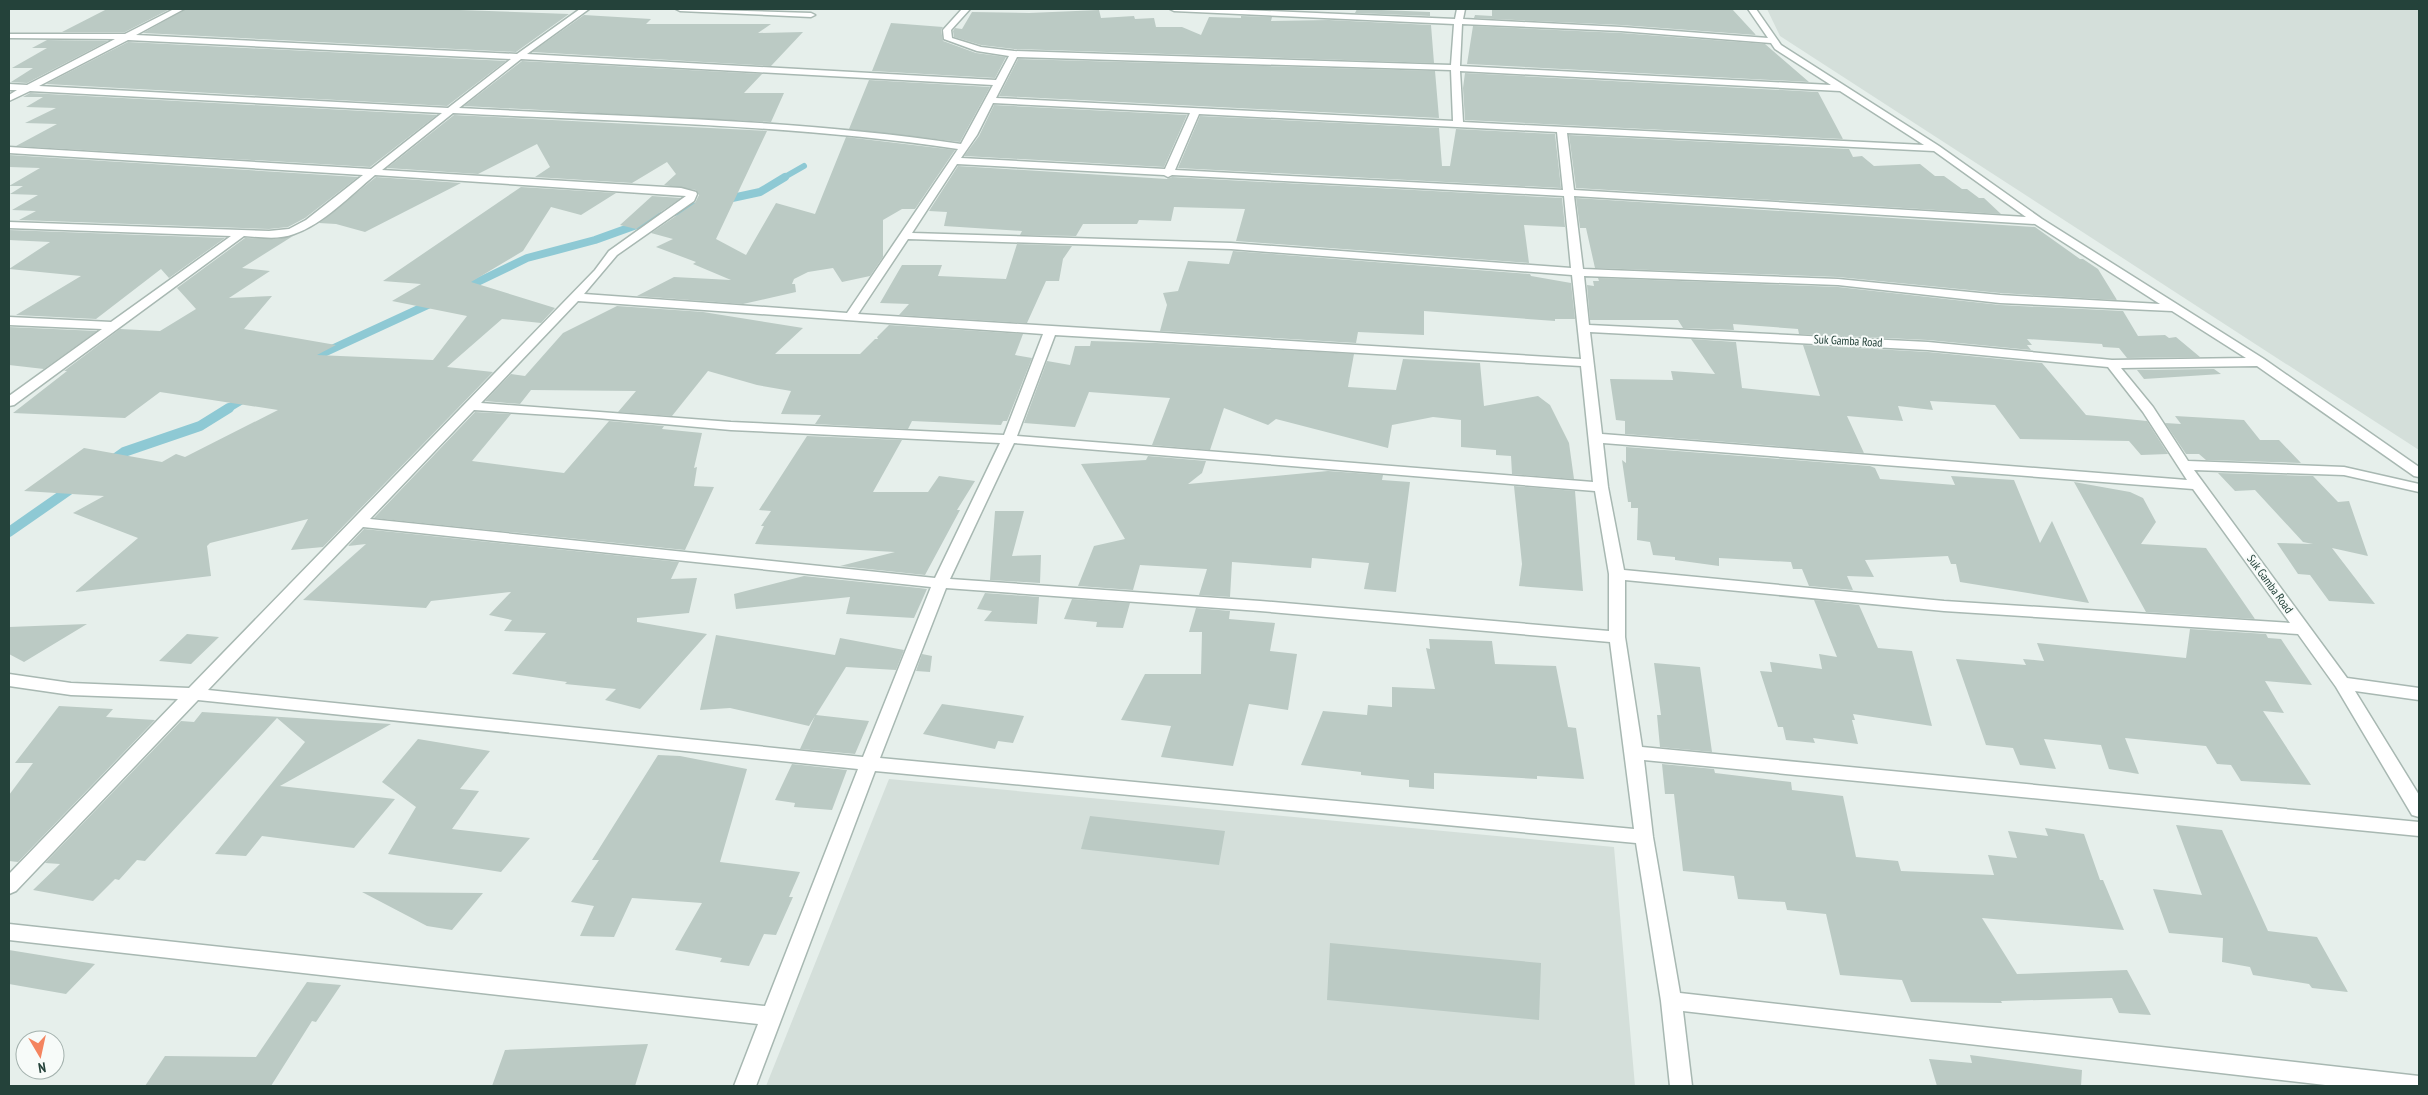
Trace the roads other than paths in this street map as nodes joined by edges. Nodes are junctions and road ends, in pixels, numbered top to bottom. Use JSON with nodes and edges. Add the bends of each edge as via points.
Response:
{"nodes":[{"id":1,"x":180,"y":9,"type":"edge"},
{"id":2,"x":586,"y":9,"type":"edge"},
{"id":3,"x":680,"y":9,"type":"edge"},
{"id":4,"x":966,"y":9,"type":"edge"},
{"id":5,"x":1174,"y":9,"type":"edge"},
{"id":6,"x":1461,"y":9,"type":"edge"},
{"id":7,"x":1752,"y":9,"type":"edge"},
{"id":8,"x":811,"y":15,"type":"dead end"},
{"id":9,"x":1458,"y":23,"type":"junction"},
{"id":10,"x":9,"y":36,"type":"edge"},
{"id":11,"x":125,"y":37,"type":"junction"},
{"id":12,"x":1774,"y":41,"type":"junction"},
{"id":13,"x":1014,"y":54,"type":"junction"},
{"id":14,"x":518,"y":57,"type":"junction"},
{"id":15,"x":1455,"y":68,"type":"junction"},
{"id":16,"x":997,"y":83,"type":"junction"},
{"id":17,"x":9,"y":87,"type":"edge"},
{"id":18,"x":30,"y":87,"type":"junction"},
{"id":19,"x":1843,"y":88,"type":"junction"},
{"id":20,"x":9,"y":98,"type":"edge"},
{"id":21,"x":991,"y":100,"type":"junction"},
{"id":22,"x":451,"y":110,"type":"junction"},
{"id":23,"x":1196,"y":110,"type":"junction"},
{"id":24,"x":1458,"y":123,"type":"junction"},
{"id":25,"x":1562,"y":131,"type":"junction"},
{"id":26,"x":964,"y":147,"type":"junction"},
{"id":27,"x":1936,"y":148,"type":"junction"},
{"id":28,"x":9,"y":150,"type":"edge"},
{"id":29,"x":953,"y":161,"type":"junction"},
{"id":30,"x":377,"y":171,"type":"junction"},
{"id":31,"x":1168,"y":174,"type":"junction"},
{"id":32,"x":1569,"y":193,"type":"junction"},
{"id":33,"x":2038,"y":221,"type":"junction"},
{"id":34,"x":9,"y":225,"type":"edge"},
{"id":35,"x":242,"y":233,"type":"junction"},
{"id":36,"x":904,"y":236,"type":"junction"},
{"id":37,"x":1576,"y":272,"type":"junction"},
{"id":38,"x":574,"y":297,"type":"junction"},
{"id":39,"x":2175,"y":308,"type":"junction"},
{"id":40,"x":850,"y":317,"type":"junction"},
{"id":41,"x":9,"y":321,"type":"edge"},
{"id":42,"x":116,"y":326,"type":"junction"},
{"id":43,"x":1584,"y":328,"type":"junction"},
{"id":44,"x":1050,"y":330,"type":"junction"},
{"id":45,"x":2260,"y":362,"type":"junction"},
{"id":46,"x":1588,"y":363,"type":"junction"},
{"id":47,"x":2112,"y":364,"type":"junction"},
{"id":48,"x":9,"y":402,"type":"edge"},
{"id":49,"x":470,"y":406,"type":"junction"},
{"id":50,"x":1596,"y":438,"type":"junction"},
{"id":51,"x":1009,"y":439,"type":"junction"},
{"id":52,"x":2185,"y":465,"type":"junction"},
{"id":53,"x":2419,"y":473,"type":"edge"},
{"id":54,"x":2197,"y":485,"type":"junction"},
{"id":55,"x":1601,"y":487,"type":"junction"},
{"id":56,"x":2419,"y":488,"type":"edge"},
{"id":57,"x":356,"y":522,"type":"junction"},
{"id":58,"x":1617,"y":574,"type":"junction"},
{"id":59,"x":940,"y":583,"type":"junction"},
{"id":60,"x":2302,"y":629,"type":"junction"},
{"id":61,"x":1617,"y":638,"type":"junction"},
{"id":62,"x":9,"y":680,"type":"edge"},
{"id":63,"x":2342,"y":683,"type":"junction"},
{"id":64,"x":193,"y":694,"type":"junction"},
{"id":65,"x":2419,"y":694,"type":"edge"},
{"id":66,"x":1634,"y":753,"type":"junction"},
{"id":67,"x":869,"y":764,"type":"junction"},
{"id":68,"x":2419,"y":810,"type":"edge"},
{"id":69,"x":2419,"y":829,"type":"edge"},
{"id":70,"x":1644,"y":837,"type":"junction"},
{"id":71,"x":9,"y":886,"type":"edge"},
{"id":72,"x":9,"y":932,"type":"edge"},
{"id":73,"x":1671,"y":1001,"type":"junction"},
{"id":74,"x":770,"y":1016,"type":"junction"},
{"id":75,"x":745,"y":1086,"type":"edge"},
{"id":76,"x":1681,"y":1086,"type":"edge"},
{"id":77,"x":2419,"y":1086,"type":"edge"}],
"edges":[{"from":1,"to":11,"type":"street"},
{"from":2,"to":14,"type":"street"},
{"from":3,"to":8,"type":"street"},
{"from":4,"to":13,"type":"street","via":[[947,30],[948,39],[980,49]]},
{"from":5,"to":9,"type":"street"},
{"from":6,"to":9,"type":"street"},
{"from":7,"to":12,"type":"street"},
{"from":9,"to":12,"type":"street","via":[[1621,29]]},
{"from":9,"to":15,"type":"street"},
{"from":10,"to":11,"type":"street"},
{"from":11,"to":14,"type":"street"},
{"from":11,"to":18,"type":"street"},
{"from":12,"to":19,"type":"street","via":[[1778,47]]},
{"from":13,"to":15,"type":"street"},
{"from":13,"to":16,"type":"street"},
{"from":14,"to":16,"type":"street"},
{"from":14,"to":22,"type":"street"},
{"from":15,"to":19,"type":"street"},
{"from":15,"to":24,"type":"street"},
{"from":16,"to":21,"type":"street"},
{"from":17,"to":18,"type":"street"},
{"from":18,"to":20,"type":"street"},
{"from":18,"to":22,"type":"street"},
{"from":19,"to":27,"type":"street"},
{"from":21,"to":23,"type":"street"},
{"from":21,"to":26,"type":"street"},
{"from":22,"to":26,"type":"street","via":[[896,137]]},
{"from":22,"to":30,"type":"street"},
{"from":23,"to":24,"type":"street"},
{"from":23,"to":31,"type":"street"},
{"from":24,"to":25,"type":"street"},
{"from":25,"to":27,"type":"street"},
{"from":25,"to":32,"type":"street"},
{"from":26,"to":29,"type":"street"},
{"from":27,"to":33,"type":"street"},
{"from":28,"to":30,"type":"street"},
{"from":29,"to":31,"type":"street"},
{"from":29,"to":36,"type":"street"},
{"from":30,"to":35,"type":"street","via":[[310,222],[291,232]]},
{"from":30,"to":38,"type":"street","via":[[692,194],[690,199],[613,253]]},
{"from":31,"to":32,"type":"street"},
{"from":32,"to":33,"type":"street"},
{"from":32,"to":37,"type":"street"},
{"from":33,"to":39,"type":"street"},
{"from":34,"to":35,"type":"street"},
{"from":35,"to":42,"type":"street"},
{"from":36,"to":37,"type":"street","via":[[1231,246]]},
{"from":36,"to":40,"type":"street"},
{"from":37,"to":39,"type":"street","via":[[1838,282],[2000,299]]},
{"from":37,"to":43,"type":"street"},
{"from":38,"to":40,"type":"street"},
{"from":38,"to":49,"type":"street"},
{"from":39,"to":45,"type":"street"},
{"from":40,"to":44,"type":"street"},
{"from":41,"to":42,"type":"street"},
{"from":42,"to":48,"type":"street"},
{"from":43,"to":46,"type":"street"},
{"from":43,"to":47,"type":"street","name":"Suk Gamba Road","via":[[1928,346]]},
{"from":44,"to":46,"type":"street"},
{"from":44,"to":51,"type":"street"},
{"from":45,"to":47,"type":"street","name":"Suk Gamba Road"},
{"from":45,"to":53,"type":"street"},
{"from":46,"to":50,"type":"street"},
{"from":47,"to":52,"type":"street","name":"Suk Gamba Road"},
{"from":49,"to":51,"type":"street","via":[[731,426]]},
{"from":49,"to":57,"type":"street"},
{"from":50,"to":54,"type":"street"},
{"from":50,"to":55,"type":"street"},
{"from":51,"to":55,"type":"street"},
{"from":51,"to":59,"type":"street"},
{"from":52,"to":54,"type":"street","name":"Suk Gamba Road"},
{"from":52,"to":56,"type":"street","via":[[2344,471]]},
{"from":54,"to":60,"type":"street","name":"Suk Gamba Road"},
{"from":55,"to":58,"type":"street"},
{"from":57,"to":59,"type":"street"},
{"from":57,"to":64,"type":"street"},
{"from":58,"to":60,"type":"street","via":[[1944,606]]},
{"from":58,"to":61,"type":"street"},
{"from":59,"to":61,"type":"street","via":[[1260,606]]},
{"from":59,"to":67,"type":"street"},
{"from":60,"to":63,"type":"street","name":"Suk Gamba Road"},
{"from":61,"to":66,"type":"street"},
{"from":62,"to":64,"type":"street","via":[[71,689]]},
{"from":63,"to":65,"type":"street"},
{"from":63,"to":68,"type":"street","name":"Suk Gamba Road"},
{"from":64,"to":67,"type":"street"},
{"from":64,"to":71,"type":"street"},
{"from":66,"to":69,"type":"street"},
{"from":66,"to":70,"type":"street"},
{"from":67,"to":70,"type":"street"},
{"from":67,"to":74,"type":"street"},
{"from":70,"to":73,"type":"street"},
{"from":72,"to":74,"type":"street"},
{"from":73,"to":76,"type":"street"},
{"from":73,"to":77,"type":"street"},
{"from":74,"to":75,"type":"street"}]}
